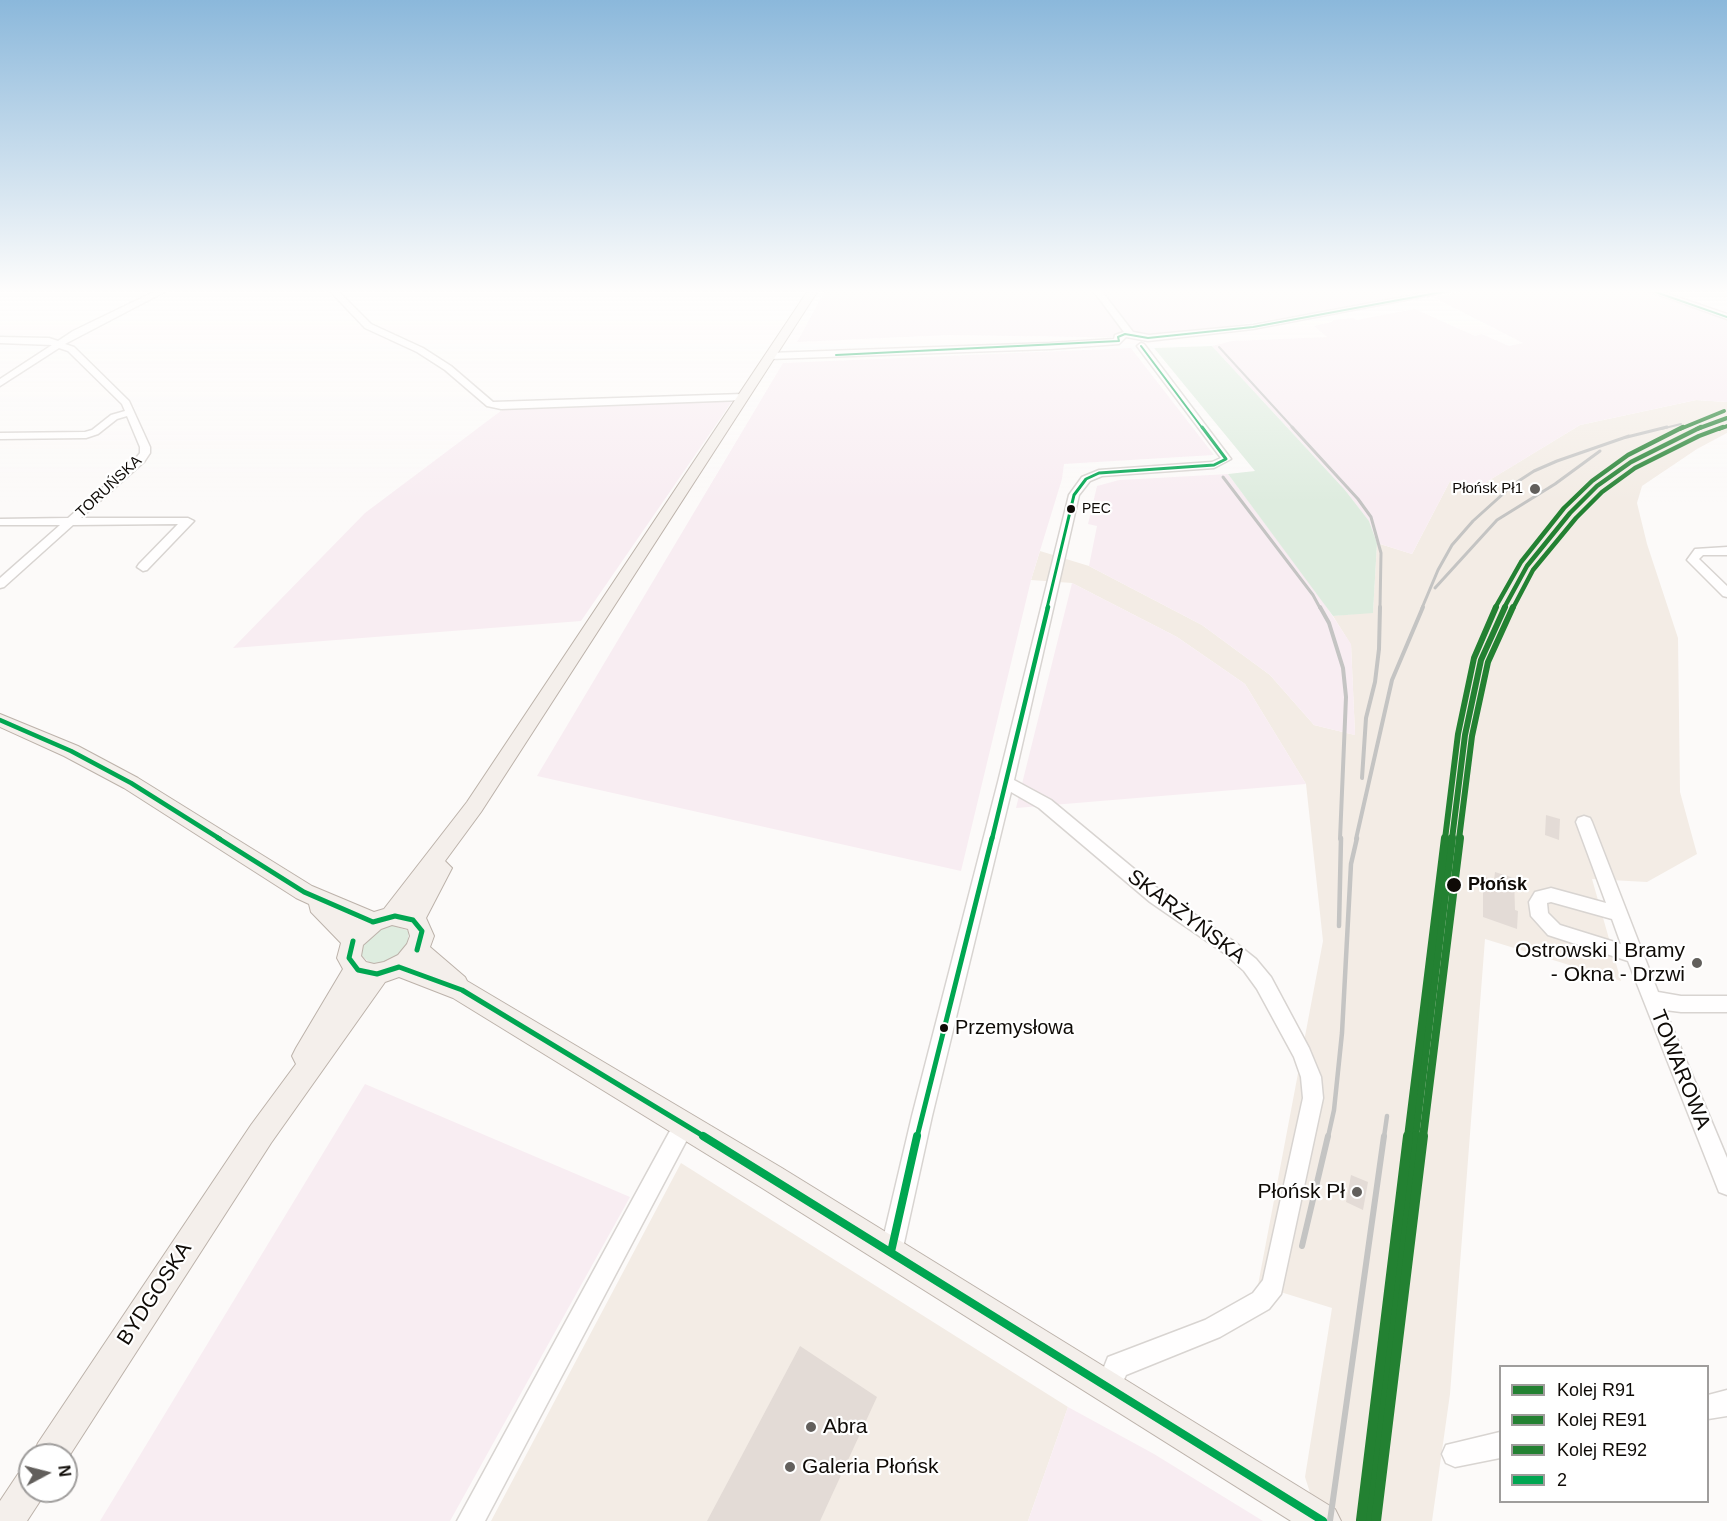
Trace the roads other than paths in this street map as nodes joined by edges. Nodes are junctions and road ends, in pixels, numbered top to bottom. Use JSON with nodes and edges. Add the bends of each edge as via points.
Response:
{"nodes":[{"id":1,"x":33,"y":360,"type":"edge"},
{"id":2,"x":82,"y":360,"type":"edge"},
{"id":3,"x":436,"y":360,"type":"edge"},
{"id":4,"x":767,"y":360,"type":"edge"},
{"id":5,"x":1157,"y":360,"type":"edge"},
{"id":6,"x":0,"y":383,"type":"edge"},
{"id":7,"x":743,"y":397,"type":"junction"},
{"id":8,"x":130,"y":412,"type":"junction"},
{"id":9,"x":0,"y":436,"type":"edge"},
{"id":10,"x":0,"y":522,"type":"edge"},
{"id":11,"x":70,"y":522,"type":"junction"},
{"id":12,"x":1727,"y":551,"type":"edge"},
{"id":13,"x":143,"y":567,"type":"dead end"},
{"id":14,"x":0,"y":584,"type":"edge"},
{"id":15,"x":1727,"y":593,"type":"edge"},
{"id":16,"x":0,"y":720,"type":"edge"},
{"id":17,"x":1006,"y":782,"type":"junction"},
{"id":18,"x":1584,"y":822,"type":"dead end"},
{"id":19,"x":304,"y":892,"type":"junction"},
{"id":20,"x":1619,"y":914,"type":"junction"},
{"id":21,"x":393,"y":919,"type":"junction"},
{"id":22,"x":353,"y":941,"type":"junction"},
{"id":23,"x":417,"y":950,"type":"junction"},
{"id":24,"x":1635,"y":956,"type":"junction"},
{"id":25,"x":378,"y":970,"type":"junction"},
{"id":26,"x":462,"y":990,"type":"junction"},
{"id":27,"x":1651,"y":999,"type":"junction"},
{"id":28,"x":1727,"y":1004,"type":"edge"},
{"id":29,"x":684,"y":1125,"type":"junction"},
{"id":30,"x":1727,"y":1185,"type":"edge"},
{"id":31,"x":891,"y":1252,"type":"junction"},
{"id":32,"x":1108,"y":1387,"type":"junction"},
{"id":33,"x":1727,"y":1403,"type":"edge"},
{"id":34,"x":1709,"y":1407,"type":"edge"},
{"id":35,"x":58,"y":1443,"type":"edge"},
{"id":36,"x":1499,"y":1445,"type":"edge"},
{"id":37,"x":1455,"y":1454,"type":"dead end"},
{"id":38,"x":18,"y":1503,"type":"edge"},
{"id":39,"x":7,"y":1521,"type":"edge"},
{"id":40,"x":470,"y":1521,"type":"edge"},
{"id":41,"x":1323,"y":1521,"type":"edge"}],
"edges":[{"from":1,"to":6,"type":"street"},
{"from":2,"to":8,"type":"street","name":"TORUŃSKA","via":[[126,403]]},
{"from":3,"to":7,"type":"street","via":[[490,404],[501,406]]},
{"from":4,"to":7,"type":"main road"},
{"from":5,"to":17,"type":"street","via":[[1226,459],[1214,465],[1099,473],[1077,488]]},
{"from":7,"to":21,"type":"main road","via":[[474,807]]},
{"from":8,"to":9,"type":"street","via":[[86,435]]},
{"from":8,"to":11,"type":"street","name":"TORUŃSKA","via":[[145,453]]},
{"from":10,"to":11,"type":"street"},
{"from":11,"to":13,"type":"street","via":[[188,521]]},
{"from":11,"to":14,"type":"street","name":"TORUŃSKA"},
{"from":12,"to":15,"type":"street","via":[[1700,551],[1693,560]]},
{"from":16,"to":19,"type":"main road","via":[[131,783]]},
{"from":17,"to":31,"type":"street"},
{"from":17,"to":32,"type":"street","name":"SKARŻYŃSKA","via":[[1045,804],[1156,897],[1250,965],[1264,982],[1311,1077],[1313,1098],[1274,1286],[1261,1301],[1212,1329],[1117,1366]]},
{"from":18,"to":20,"type":"street","name":"TOWAROWA"},
{"from":19,"to":21,"type":"main road"},
{"from":19,"to":22,"type":"main road"},
{"from":20,"to":24,"type":"street","name":"TOWAROWA"},
{"from":20,"to":24,"type":"street","via":[[1551,895],[1540,897],[1538,902],[1540,916],[1554,930]]},
{"from":21,"to":22,"type":"main road","via":[[363,929]]},
{"from":21,"to":23,"type":"main road","via":[[422,931]]},
{"from":22,"to":25,"type":"main road","via":[[349,958]]},
{"from":23,"to":25,"type":"main road","name":"BYDGOSKA"},
{"from":23,"to":26,"type":"main road"},
{"from":24,"to":27,"type":"street","name":"TOWAROWA"},
{"from":25,"to":26,"type":"main road"},
{"from":25,"to":35,"type":"main road","name":"BYDGOSKA","via":[[261,1134]]},
{"from":26,"to":29,"type":"main road"},
{"from":27,"to":28,"type":"street","via":[[1681,1004]]},
{"from":27,"to":30,"type":"street","name":"TOWAROWA"},
{"from":29,"to":31,"type":"main road"},
{"from":29,"to":40,"type":"street"},
{"from":31,"to":32,"type":"main road"},
{"from":32,"to":41,"type":"main road"},
{"from":33,"to":34,"type":"street"},
{"from":36,"to":37,"type":"street"},
{"from":38,"to":39,"type":"main road"}]}
